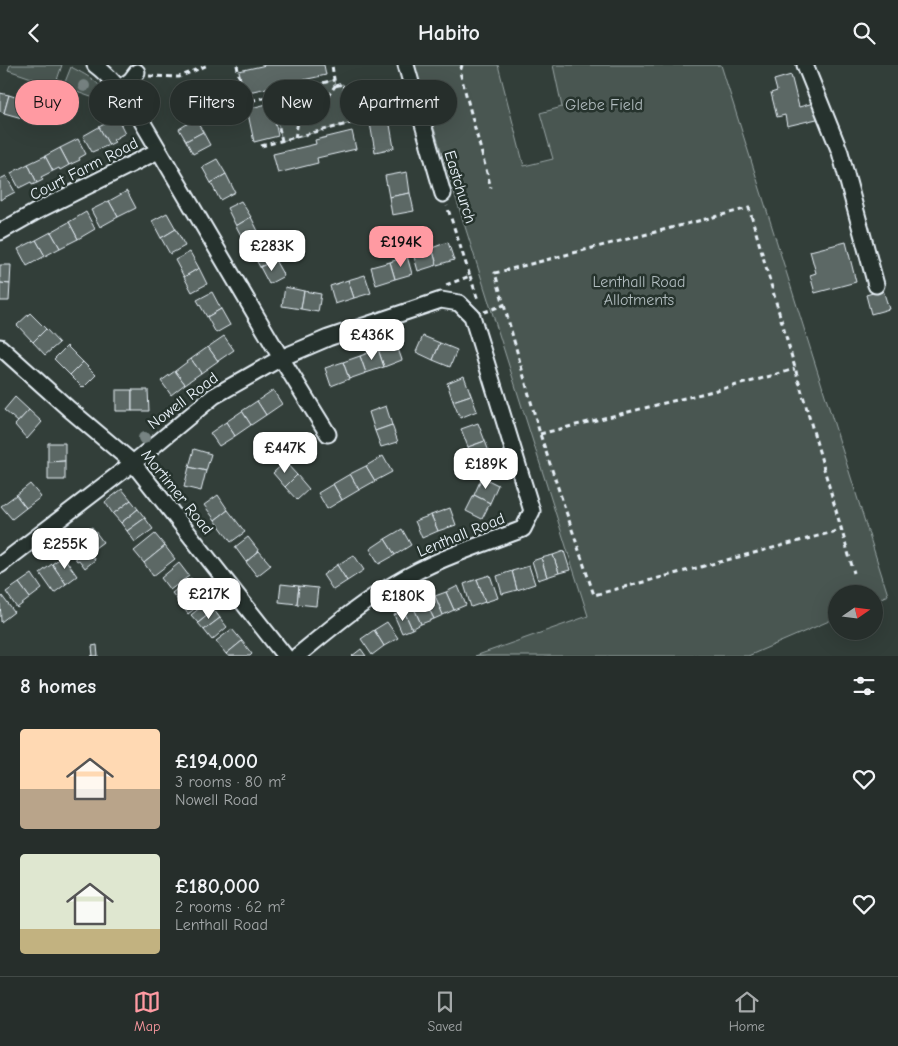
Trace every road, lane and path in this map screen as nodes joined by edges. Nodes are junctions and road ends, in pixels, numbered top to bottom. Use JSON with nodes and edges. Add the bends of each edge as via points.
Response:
{"nodes":[{"id":1,"x":94,"y":65,"type":"edge"},
{"id":2,"x":208,"y":65,"type":"edge"},
{"id":3,"x":237,"y":65,"type":"edge"},
{"id":4,"x":332,"y":65,"type":"edge"},
{"id":5,"x":406,"y":65,"type":"edge"},
{"id":6,"x":462,"y":65,"type":"edge"},
{"id":7,"x":806,"y":65,"type":"edge"},
{"id":8,"x":138,"y":67,"type":"edge"},
{"id":9,"x":112,"y":80,"type":"edge"},
{"id":10,"x":131,"y":80,"type":"edge"},
{"id":11,"x":334,"y":80,"type":"junction"},
{"id":12,"x":330,"y":81,"type":"edge"},
{"id":13,"x":335,"y":86,"type":"junction"},
{"id":14,"x":330,"y":93,"type":"edge"},
{"id":15,"x":263,"y":98,"type":"edge"},
{"id":16,"x":143,"y":125,"type":"edge"},
{"id":17,"x":279,"y":125,"type":"edge"},
{"id":18,"x":297,"y":125,"type":"edge"},
{"id":19,"x":295,"y":138,"type":"junction"},
{"id":20,"x":282,"y":141,"type":"junction"},
{"id":21,"x":261,"y":146,"type":"dead end"},
{"id":22,"x":158,"y":151,"type":"junction"},
{"id":23,"x":492,"y":188,"type":"dead end"},
{"id":24,"x":443,"y":194,"type":"joint"},
{"id":25,"x":0,"y":233,"type":"edge"},
{"id":26,"x":876,"y":285,"type":"dead end"},
{"id":27,"x":441,"y":300,"type":"junction"},
{"id":28,"x":504,"y":305,"type":"junction"},
{"id":29,"x":490,"y":310,"type":"dead end"},
{"id":30,"x":0,"y":347,"type":"edge"},
{"id":31,"x":281,"y":358,"type":"junction"},
{"id":32,"x":795,"y":369,"type":"junction"},
{"id":33,"x":328,"y":434,"type":"dead end"},
{"id":34,"x":540,"y":434,"type":"junction"},
{"id":35,"x":133,"y":463,"type":"junction"},
{"id":36,"x":841,"y":530,"type":"junction"},
{"id":37,"x":0,"y":565,"type":"edge"},
{"id":38,"x":854,"y":573,"type":"dead end"},
{"id":39,"x":285,"y":656,"type":"edge"},
{"id":40,"x":297,"y":656,"type":"edge"}],
"edges":[{"from":1,"to":9,"type":"street"},
{"from":2,"to":8,"type":"path","via":[[179,77],[153,77]]},
{"from":3,"to":15,"type":"path","via":[[244,102]]},
{"from":4,"to":11,"type":"path"},
{"from":5,"to":24,"type":"street","name":"Eastchurch"},
{"from":6,"to":23,"type":"path","via":[[460,72]]},
{"from":7,"to":26,"type":"street","via":[[840,152]]},
{"from":8,"to":10,"type":"street"},
{"from":11,"to":12,"type":"path"},
{"from":11,"to":13,"type":"path"},
{"from":13,"to":14,"type":"path"},
{"from":13,"to":19,"type":"path","via":[[343,85],[351,123]]},
{"from":16,"to":22,"type":"street"},
{"from":17,"to":20,"type":"path"},
{"from":18,"to":19,"type":"path"},
{"from":19,"to":20,"type":"path"},
{"from":20,"to":21,"type":"path"},
{"from":22,"to":25,"type":"street","name":"Court Farm Road"},
{"from":22,"to":31,"type":"street"},
{"from":24,"to":27,"type":"path","name":"Eastchurch","via":[[470,275],[440,288]]},
{"from":27,"to":31,"type":"street","name":"Nowell Road","via":[[328,338]]},
{"from":27,"to":40,"type":"street","name":"Lenthall Road","via":[[459,303],[472,316],[532,511],[524,529],[431,564],[396,583],[346,616]]},
{"from":28,"to":29,"type":"path"},
{"from":28,"to":32,"type":"path","via":[[496,273],[749,208]]},
{"from":28,"to":34,"type":"path"},
{"from":30,"to":35,"type":"street","name":"Mortimer Road"},
{"from":31,"to":33,"type":"street"},
{"from":31,"to":35,"type":"street","name":"Nowell Road","via":[[214,396]]},
{"from":32,"to":34,"type":"path"},
{"from":32,"to":36,"type":"path"},
{"from":34,"to":36,"type":"path","via":[[594,595]]},
{"from":35,"to":37,"type":"street","name":"Nowell Road"},
{"from":35,"to":39,"type":"street","name":"Mortimer Road"},
{"from":36,"to":38,"type":"path"}]}
